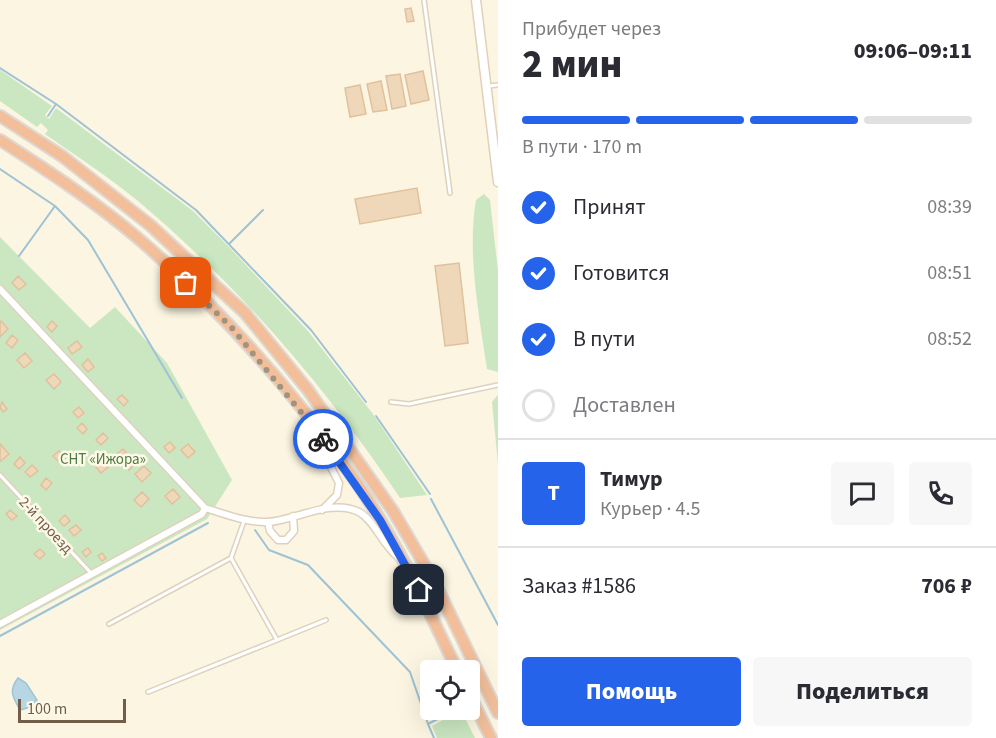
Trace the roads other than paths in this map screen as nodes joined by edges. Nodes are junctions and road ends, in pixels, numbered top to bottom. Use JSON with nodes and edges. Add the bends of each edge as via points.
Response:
{"nodes":[{"id":1,"x":424,"y":0,"type":"edge"},
{"id":2,"x":476,"y":0,"type":"edge"},
{"id":3,"x":498,"y":85,"type":"edge"},
{"id":4,"x":486,"y":86,"type":"junction"},
{"id":5,"x":0,"y":116,"type":"edge"},
{"id":6,"x":0,"y":140,"type":"edge"},
{"id":7,"x":498,"y":182,"type":"edge"},
{"id":8,"x":450,"y":193,"type":"dead end"},
{"id":9,"x":0,"y":289,"type":"edge"},
{"id":10,"x":498,"y":385,"type":"edge"},
{"id":11,"x":391,"y":402,"type":"dead end"},
{"id":12,"x":318,"y":432,"type":"junction"},
{"id":13,"x":0,"y":475,"type":"edge"},
{"id":14,"x":205,"y":508,"type":"junction"},
{"id":15,"x":322,"y":510,"type":"junction"},
{"id":16,"x":293,"y":516,"type":"junction"},
{"id":17,"x":244,"y":519,"type":"junction"},
{"id":18,"x":268,"y":522,"type":"junction"},
{"id":19,"x":231,"y":558,"type":"junction"},
{"id":20,"x":402,"y":560,"type":"junction"},
{"id":21,"x":93,"y":574,"type":"junction"},
{"id":22,"x":326,"y":620,"type":"dead end"},
{"id":23,"x":0,"y":624,"type":"edge"},
{"id":24,"x":109,"y":624,"type":"dead end"},
{"id":25,"x":277,"y":640,"type":"junction"},
{"id":26,"x":452,"y":660,"type":"edge"},
{"id":27,"x":148,"y":692,"type":"dead end"},
{"id":28,"x":498,"y":713,"type":"edge"},
{"id":29,"x":480,"y":716,"type":"edge"},
{"id":30,"x":491,"y":738,"type":"edge"}],
"edges":[{"from":1,"to":8,"type":"lane"},
{"from":2,"to":4,"type":"street"},
{"from":3,"to":4,"type":"lane"},
{"from":4,"to":7,"type":"street"},
{"from":5,"to":28,"type":"highway","via":[[62,156],[150,225],[245,313],[308,390],[393,511],[434,581]]},
{"from":6,"to":12,"type":"highway","via":[[51,172],[139,239],[232,328]]},
{"from":9,"to":14,"type":"street"},
{"from":10,"to":11,"type":"lane","via":[[409,404]]},
{"from":12,"to":15,"type":"street","via":[[321,448],[339,483],[337,495]]},
{"from":12,"to":20,"type":"highway","via":[[356,482]]},
{"from":13,"to":21,"type":"lane","name":"2-й проезд"},
{"from":14,"to":17,"type":"street"},
{"from":14,"to":21,"type":"street","via":[[202,514]]},
{"from":15,"to":16,"type":"street"},
{"from":15,"to":20,"type":"street","via":[[345,507],[363,514]]},
{"from":16,"to":18,"type":"street"},
{"from":16,"to":18,"type":"street","via":[[294,531],[286,540],[273,536]]},
{"from":17,"to":18,"type":"street"},
{"from":17,"to":19,"type":"lane"},
{"from":19,"to":24,"type":"lane"},
{"from":19,"to":25,"type":"lane"},
{"from":20,"to":26,"type":"highway"},
{"from":21,"to":23,"type":"street"},
{"from":22,"to":25,"type":"lane"},
{"from":25,"to":27,"type":"lane"},
{"from":29,"to":30,"type":"highway"}]}
